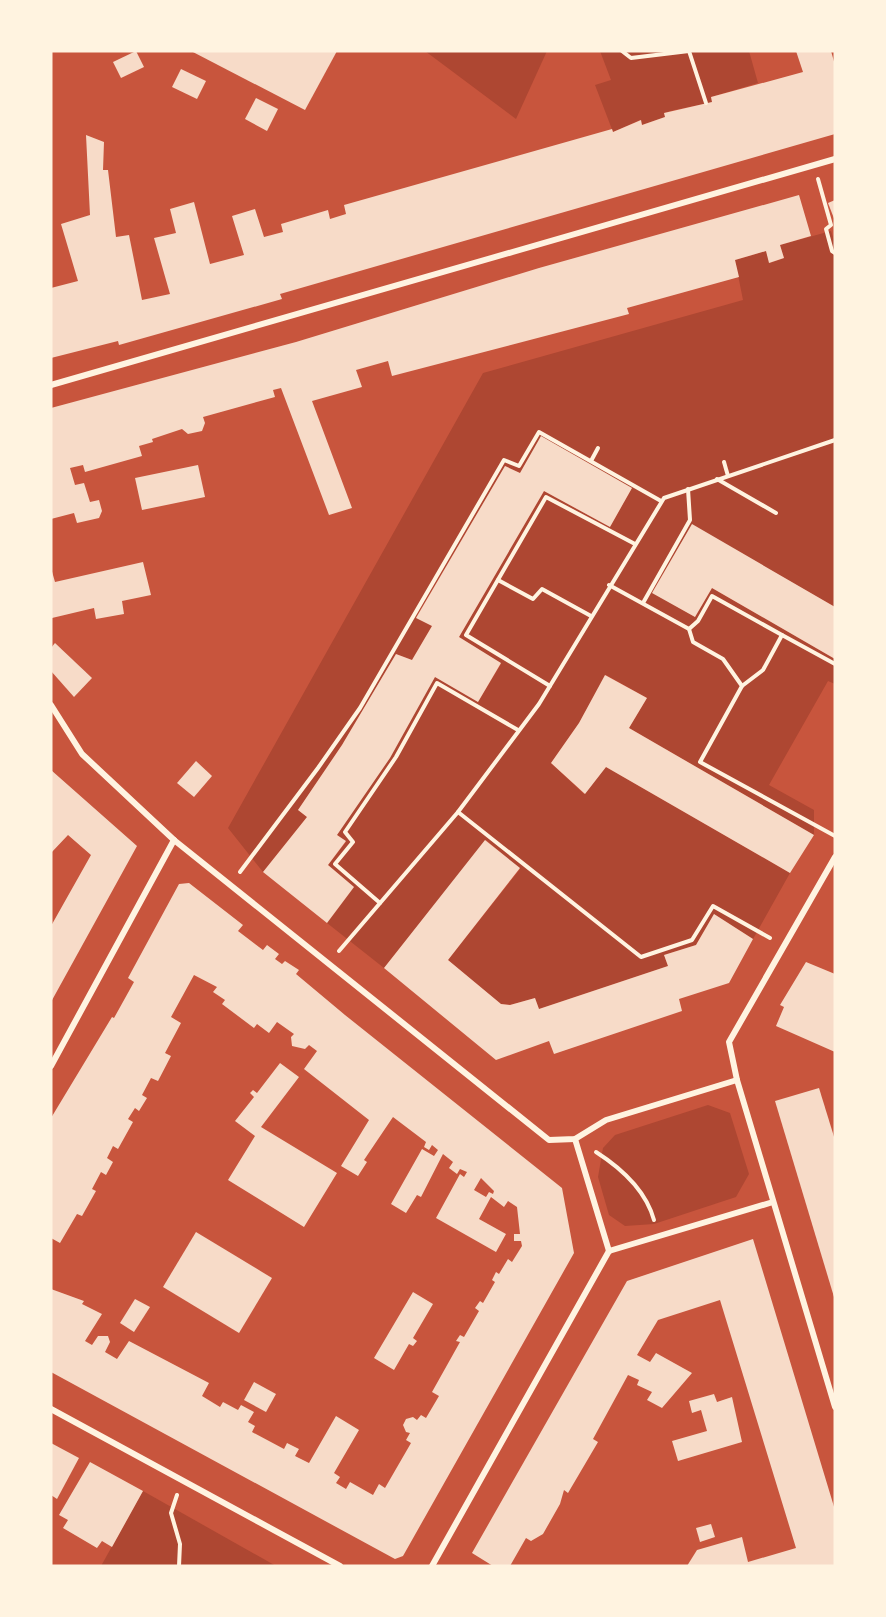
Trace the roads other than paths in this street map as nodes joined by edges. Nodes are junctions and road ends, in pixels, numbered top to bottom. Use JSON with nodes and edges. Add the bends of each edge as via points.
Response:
{"nodes":[{"id":1,"x":835,"y":159,"type":"edge"},
{"id":2,"x":51,"y":384,"type":"edge"},
{"id":3,"x":51,"y":705,"type":"edge"},
{"id":4,"x":174,"y":840,"type":"junction"},
{"id":5,"x":835,"y":857,"type":"edge"},
{"id":6,"x":51,"y":1065,"type":"edge"},
{"id":7,"x":737,"y":1080,"type":"junction"},
{"id":8,"x":575,"y":1139,"type":"junction"},
{"id":9,"x":773,"y":1202,"type":"junction"},
{"id":10,"x":609,"y":1251,"type":"junction"},
{"id":11,"x":835,"y":1407,"type":"edge"},
{"id":12,"x":51,"y":1409,"type":"edge"},
{"id":13,"x":340,"y":1566,"type":"edge"},
{"id":14,"x":432,"y":1566,"type":"edge"}],
"edges":[{"from":1,"to":2,"type":"street"},
{"from":3,"to":4,"type":"street","via":[[82,754]]},
{"from":4,"to":6,"type":"street"},
{"from":4,"to":8,"type":"street","via":[[549,1140]]},
{"from":5,"to":7,"type":"street","via":[[729,1042]]},
{"from":7,"to":8,"type":"street","via":[[606,1120]]},
{"from":7,"to":9,"type":"street"},
{"from":8,"to":10,"type":"street"},
{"from":9,"to":10,"type":"street"},
{"from":9,"to":11,"type":"street"},
{"from":10,"to":14,"type":"street"},
{"from":12,"to":13,"type":"street"}]}
